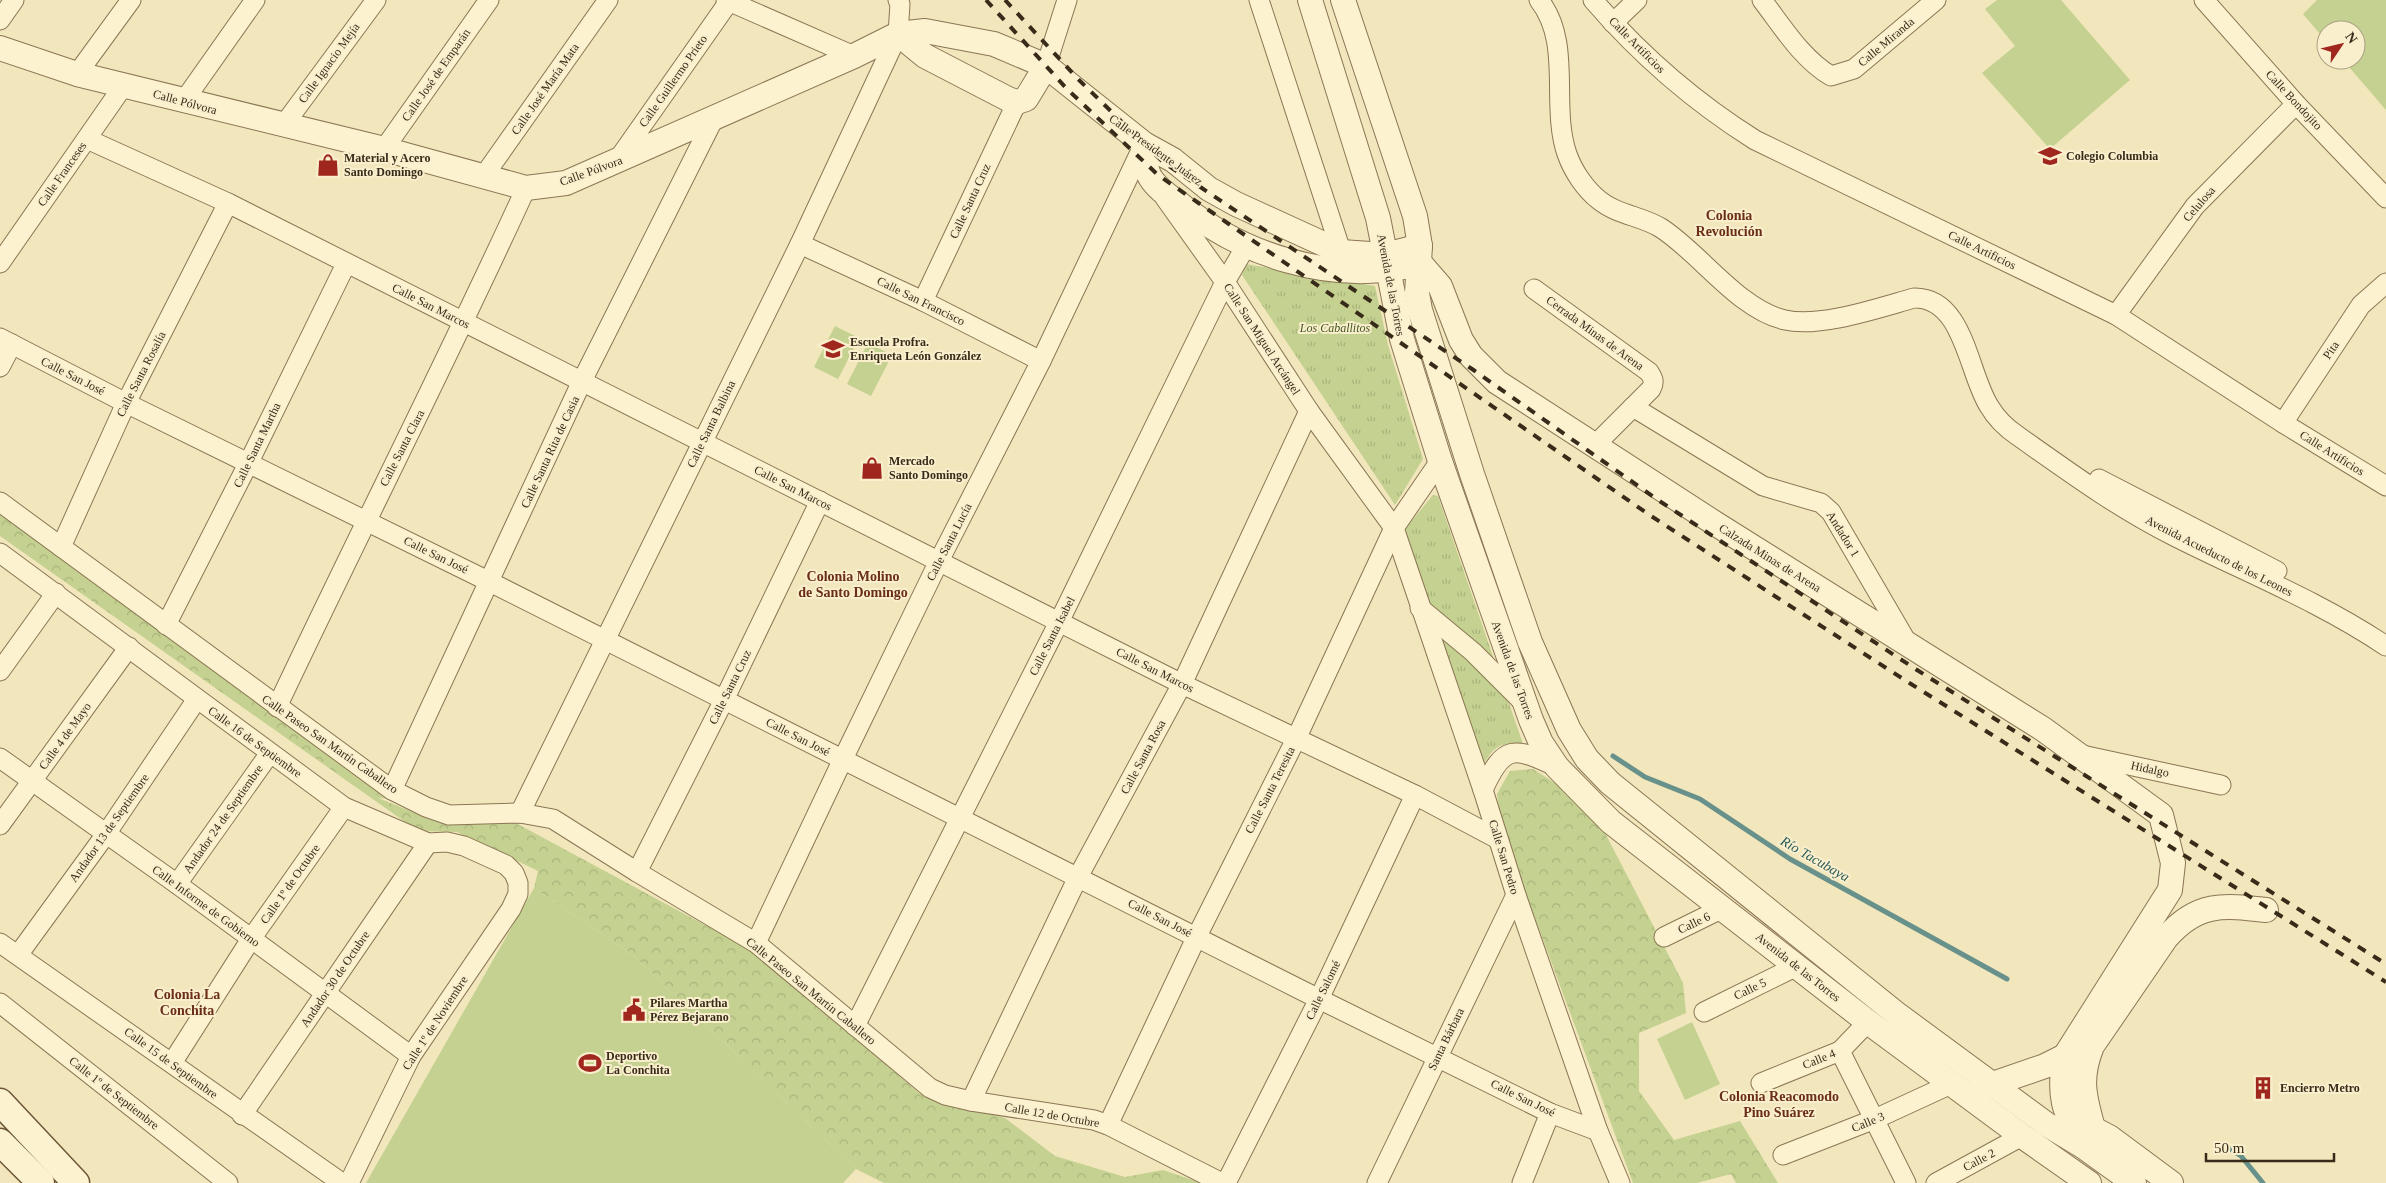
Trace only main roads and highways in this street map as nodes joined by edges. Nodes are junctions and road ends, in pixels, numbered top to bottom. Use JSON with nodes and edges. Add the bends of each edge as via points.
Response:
{"nodes":[{"id":1,"x":0,"y":1102,"type":"edge"},
{"id":2,"x":0,"y":1142,"type":"edge"},
{"id":3,"x":42,"y":1183,"type":"edge"},
{"id":4,"x":76,"y":1183,"type":"edge"}],
"edges":[{"from":1,"to":4,"type":"main road"},
{"from":2,"to":3,"type":"main road"}]}
